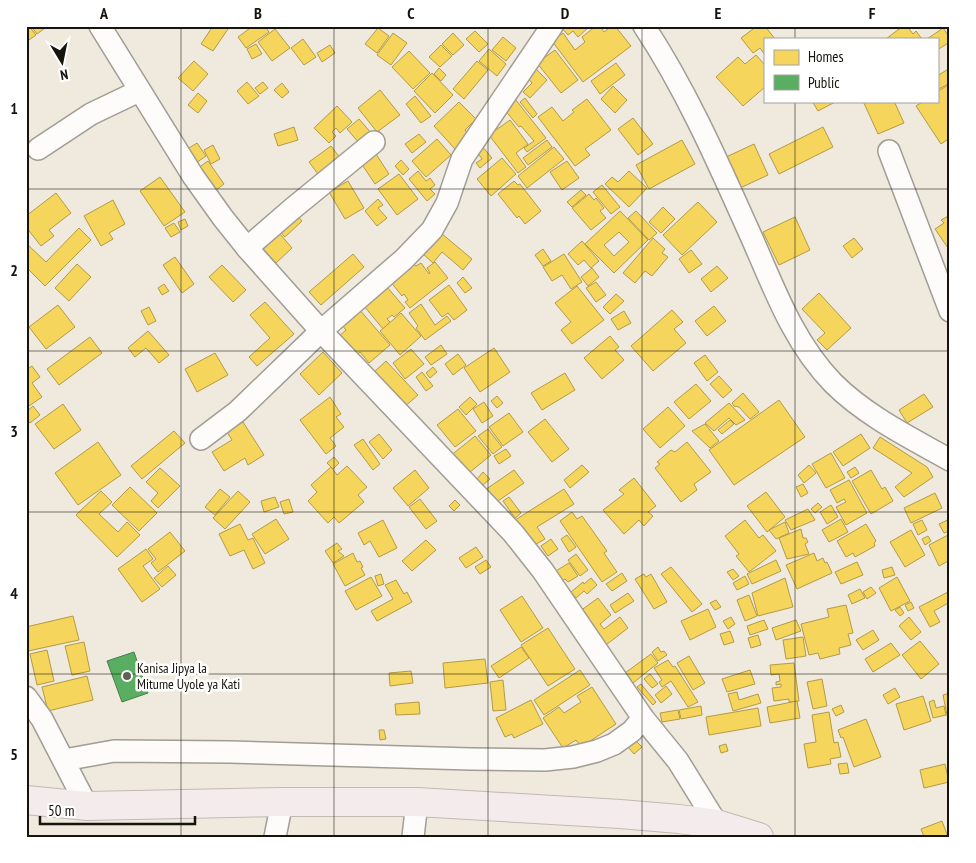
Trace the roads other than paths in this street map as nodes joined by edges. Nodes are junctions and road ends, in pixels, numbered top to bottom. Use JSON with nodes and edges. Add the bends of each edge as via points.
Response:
{"nodes":[{"id":1,"x":552,"y":26,"type":"edge"},
{"id":2,"x":644,"y":26,"type":"edge"},
{"id":3,"x":105,"y":28,"type":"edge"},
{"id":4,"x":139,"y":91,"type":"junction"},
{"id":5,"x":374,"y":142,"type":"dead end"},
{"id":6,"x":38,"y":149,"type":"dead end"},
{"id":7,"x":889,"y":150,"type":"dead end"},
{"id":8,"x":248,"y":248,"type":"junction"},
{"id":9,"x":948,"y":302,"type":"edge"},
{"id":10,"x":322,"y":331,"type":"junction"},
{"id":11,"x":201,"y":440,"type":"dead end"},
{"id":12,"x":950,"y":460,"type":"edge"},
{"id":13,"x":26,"y":697,"type":"edge"},
{"id":14,"x":643,"y":718,"type":"junction"},
{"id":15,"x":64,"y":760,"type":"junction"},
{"id":16,"x":26,"y":800,"type":"edge"},
{"id":17,"x":282,"y":802,"type":"junction"},
{"id":18,"x":417,"y":802,"type":"junction"},
{"id":19,"x":87,"y":806,"type":"junction"},
{"id":20,"x":717,"y":824,"type":"junction"},
{"id":21,"x":275,"y":837,"type":"edge"},
{"id":22,"x":413,"y":837,"type":"edge"},
{"id":23,"x":759,"y":837,"type":"edge"}],
"edges":[{"from":1,"to":10,"type":"street","via":[[462,159],[448,202],[432,230],[404,260]]},
{"from":2,"to":12,"type":"street","via":[[680,86],[802,344],[834,384],[858,404],[886,424]]},
{"from":3,"to":4,"type":"street"},
{"from":4,"to":6,"type":"street","via":[[91,114]]},
{"from":4,"to":8,"type":"street","via":[[193,176]]},
{"from":5,"to":8,"type":"street"},
{"from":7,"to":9,"type":"street"},
{"from":8,"to":10,"type":"street"},
{"from":10,"to":11,"type":"street","via":[[238,411]]},
{"from":10,"to":14,"type":"street","via":[[513,533],[543,571]]},
{"from":13,"to":15,"type":"street"},
{"from":14,"to":15,"type":"street","via":[[614,744],[573,757],[545,760],[114,751]]},
{"from":14,"to":20,"type":"street","via":[[678,761]]},
{"from":15,"to":19,"type":"street"},
{"from":16,"to":19,"type":"highway"},
{"from":17,"to":18,"type":"highway"},
{"from":17,"to":19,"type":"highway"},
{"from":17,"to":21,"type":"street"},
{"from":18,"to":20,"type":"highway","via":[[620,814]]},
{"from":18,"to":22,"type":"street"},
{"from":20,"to":23,"type":"highway"}]}
